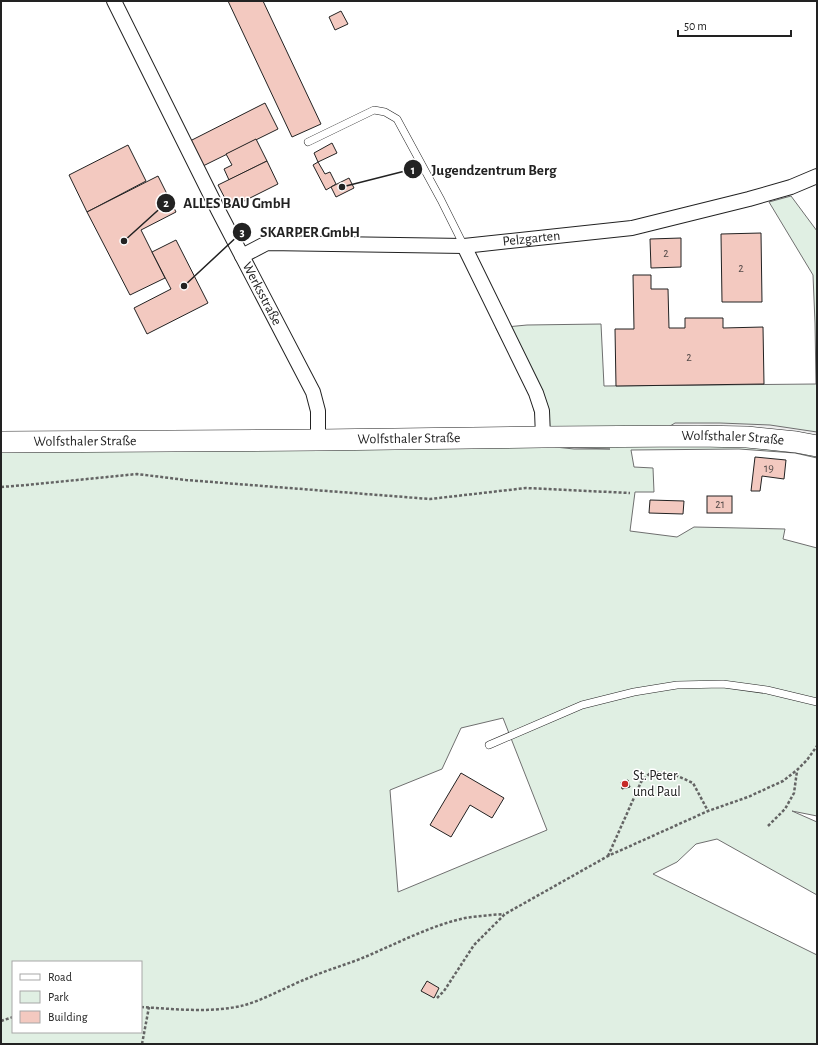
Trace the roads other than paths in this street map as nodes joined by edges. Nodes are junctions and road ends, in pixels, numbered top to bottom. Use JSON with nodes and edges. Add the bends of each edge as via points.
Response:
{"nodes":[{"id":1,"x":114,"y":1,"type":"edge"},
{"id":2,"x":308,"y":142,"type":"dead end"},
{"id":3,"x":817,"y":176,"type":"edge"},
{"id":4,"x":464,"y":246,"type":"junction"},
{"id":5,"x":242,"y":256,"type":"junction"},
{"id":6,"x":543,"y":437,"type":"junction"},
{"id":7,"x":318,"y":440,"type":"junction"},
{"id":8,"x":1,"y":442,"type":"edge"},
{"id":9,"x":817,"y":446,"type":"edge"},
{"id":10,"x":817,"y":702,"type":"edge"},
{"id":11,"x":489,"y":745,"type":"dead end"}],
"edges":[{"from":1,"to":5,"type":"street","name":"Werksstraße"},
{"from":2,"to":4,"type":"lane","via":[[374,110],[385,112],[396,119]]},
{"from":3,"to":4,"type":"street","name":"Pelzgarten","via":[[791,187],[749,199],[632,228]]},
{"from":4,"to":5,"type":"street","name":"Pelzgarten","via":[[267,243]]},
{"from":4,"to":6,"type":"street","via":[[536,393],[542,411]]},
{"from":5,"to":7,"type":"street","name":"Werksstraße","via":[[313,392],[318,410]]},
{"from":6,"to":7,"type":"main road","name":"Wolfsthaler Straße"},
{"from":6,"to":9,"type":"main road","name":"Wolfsthaler Straße","via":[[747,437]]},
{"from":7,"to":8,"type":"main road","name":"Wolfsthaler Straße"},
{"from":10,"to":11,"type":"lane","via":[[767,690],[723,684],[677,685],[634,692],[582,705]]}]}
